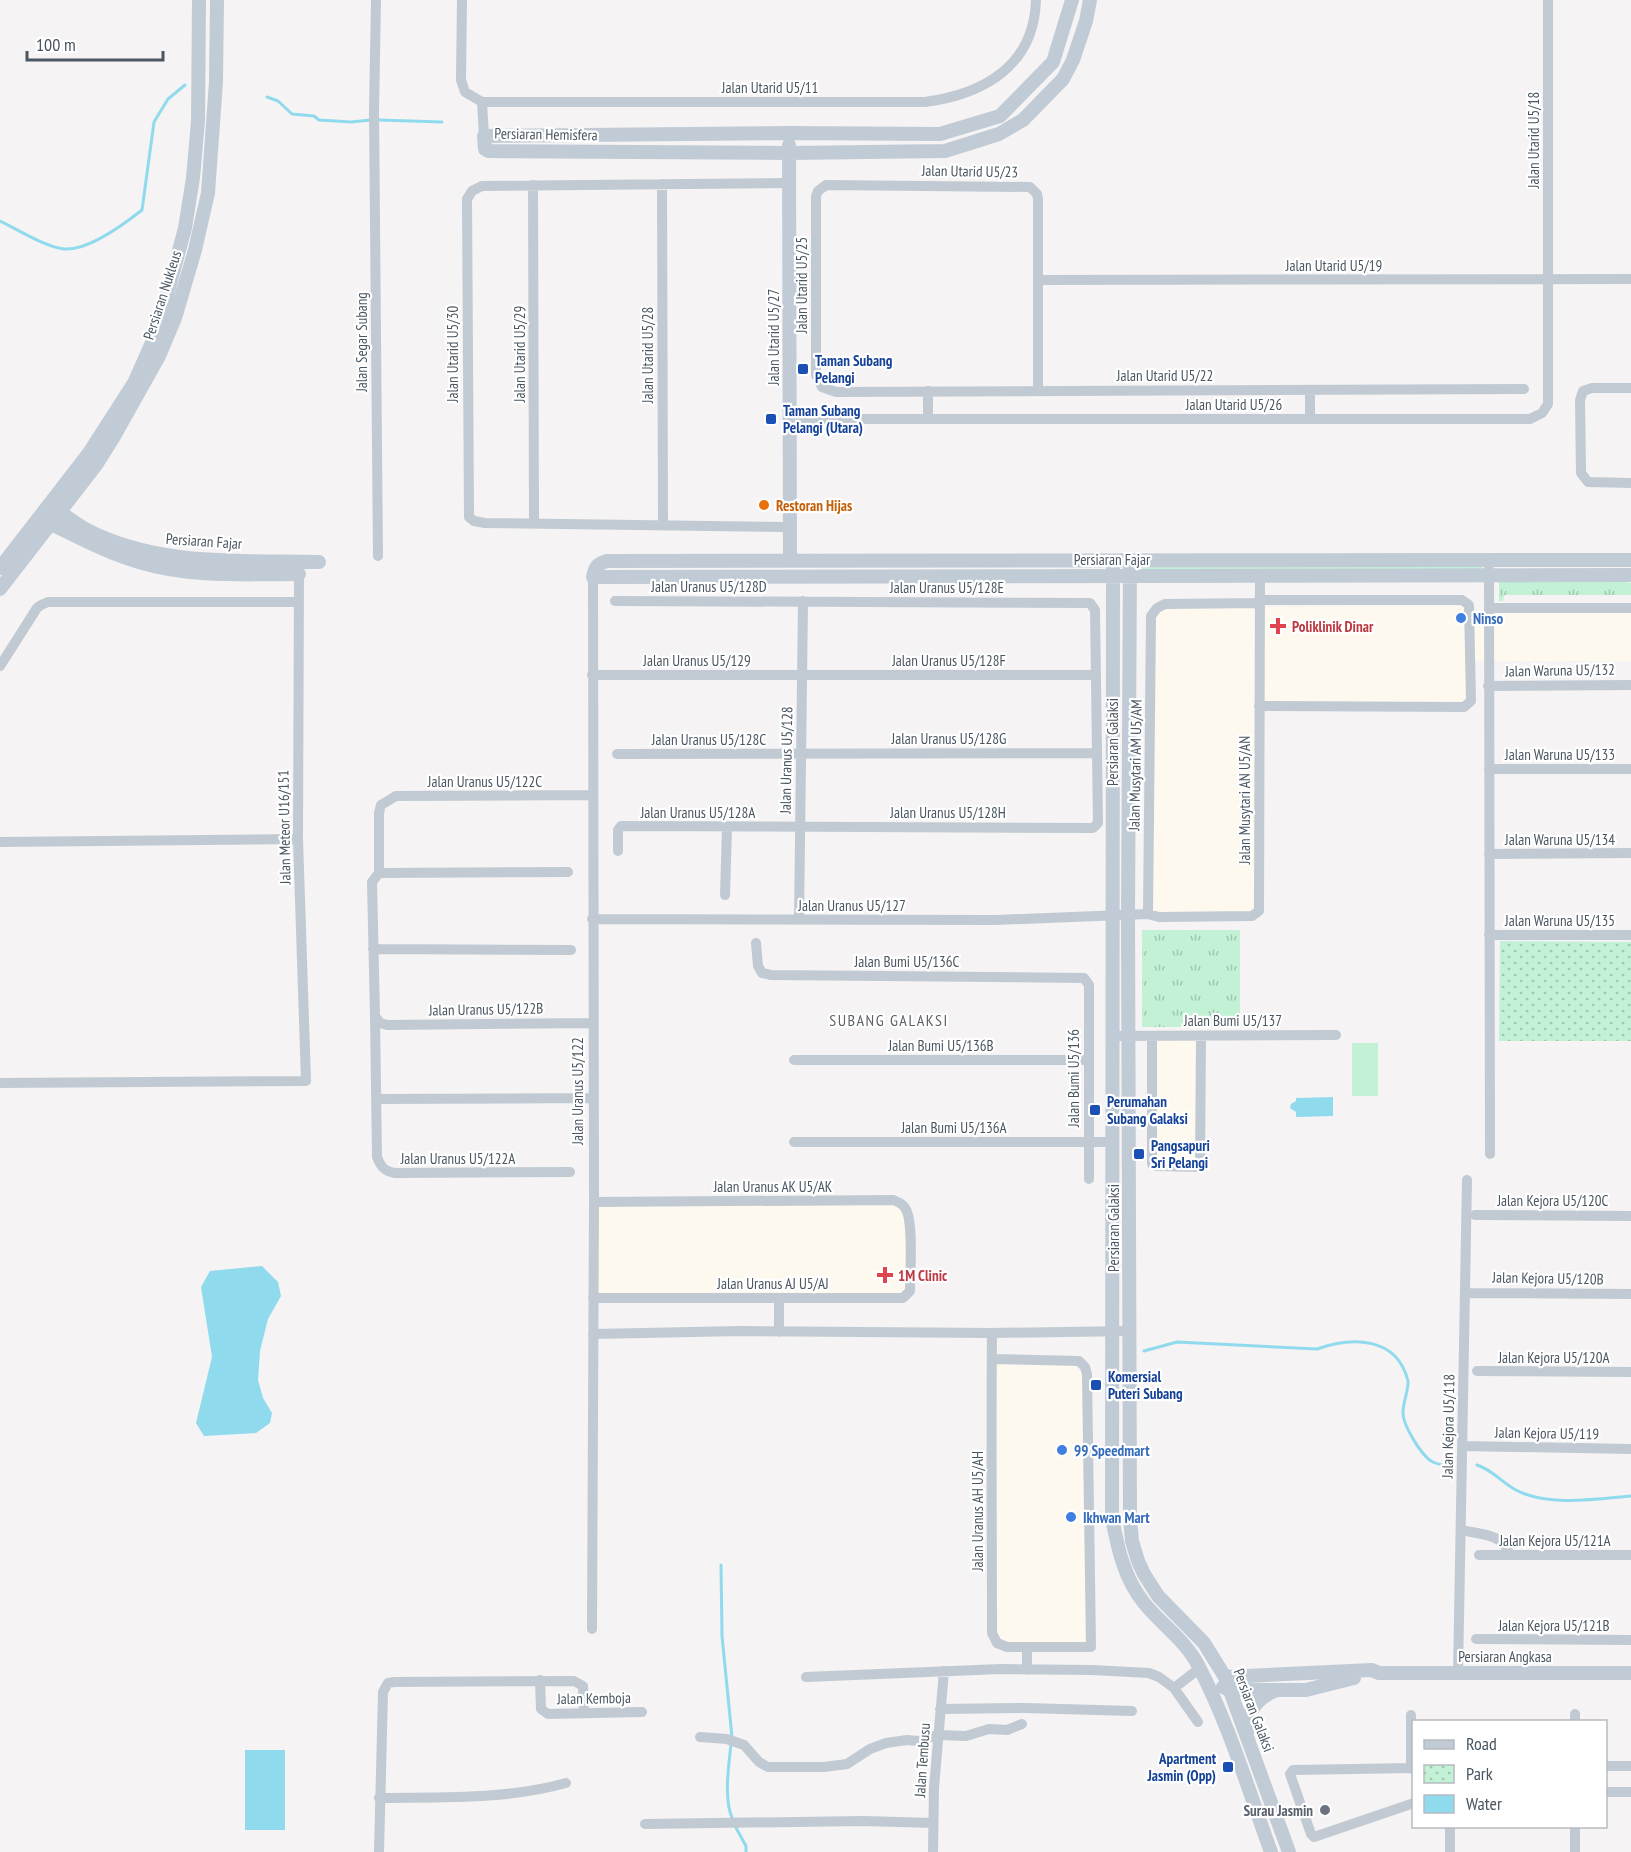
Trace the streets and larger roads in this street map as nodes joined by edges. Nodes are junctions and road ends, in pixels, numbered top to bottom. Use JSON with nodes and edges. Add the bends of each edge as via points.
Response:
{"nodes":[{"id":1,"x":199,"y":0,"type":"edge"},
{"id":2,"x":217,"y":0,"type":"edge"},
{"id":3,"x":376,"y":0,"type":"edge"},
{"id":4,"x":462,"y":0,"type":"edge"},
{"id":5,"x":1036,"y":0,"type":"edge"},
{"id":6,"x":1072,"y":0,"type":"edge"},
{"id":7,"x":1093,"y":0,"type":"edge"},
{"id":8,"x":1548,"y":0,"type":"edge"},
{"id":9,"x":482,"y":102,"type":"junction"},
{"id":10,"x":789,"y":133,"type":"junction"},
{"id":11,"x":484,"y":136,"type":"junction"},
{"id":12,"x":789,"y":153,"type":"junction"},
{"id":13,"x":789,"y":183,"type":"junction"},
{"id":14,"x":662,"y":184,"type":"junction"},
{"id":15,"x":533,"y":185,"type":"junction"},
{"id":16,"x":816,"y":196,"type":"joint"},
{"id":17,"x":1548,"y":279,"type":"junction"},
{"id":18,"x":1631,"y":279,"type":"edge"},
{"id":19,"x":1038,"y":280,"type":"junction"},
{"id":20,"x":816,"y":375,"type":"joint"},
{"id":21,"x":1631,"y":388,"type":"edge"},
{"id":22,"x":1524,"y":389,"type":"dead end"},
{"id":23,"x":1310,"y":390,"type":"junction"},
{"id":24,"x":1038,"y":391,"type":"junction"},
{"id":25,"x":928,"y":392,"type":"junction"},
{"id":26,"x":790,"y":419,"type":"junction"},
{"id":27,"x":928,"y":419,"type":"junction"},
{"id":28,"x":1310,"y":419,"type":"junction"},
{"id":29,"x":1631,"y":483,"type":"edge"},
{"id":30,"x":55,"y":518,"type":"junction"},
{"id":31,"x":534,"y":523,"type":"junction"},
{"id":32,"x":663,"y":525,"type":"junction"},
{"id":33,"x":790,"y":527,"type":"junction"},
{"id":34,"x":378,"y":556,"type":"dead end"},
{"id":35,"x":790,"y":560,"type":"junction"},
{"id":36,"x":1631,"y":560,"type":"edge"},
{"id":37,"x":1113,"y":561,"type":"junction"},
{"id":38,"x":1130,"y":561,"type":"junction"},
{"id":39,"x":319,"y":562,"type":"dead end"},
{"id":40,"x":0,"y":567,"type":"edge"},
{"id":41,"x":1489,"y":567,"type":"junction"},
{"id":42,"x":300,"y":574,"type":"joint"},
{"id":43,"x":1631,"y":575,"type":"edge"},
{"id":44,"x":896,"y":576,"type":"junction"},
{"id":45,"x":1112,"y":576,"type":"junction"},
{"id":46,"x":1130,"y":576,"type":"junction"},
{"id":47,"x":1260,"y":576,"type":"junction"},
{"id":48,"x":592,"y":577,"type":"junction"},
{"id":49,"x":689,"y":577,"type":"junction"},
{"id":50,"x":0,"y":589,"type":"edge"},
{"id":51,"x":615,"y":601,"type":"dead end"},
{"id":52,"x":803,"y":601,"type":"junction"},
{"id":53,"x":1259,"y":601,"type":"junction"},
{"id":54,"x":299,"y":602,"type":"junction"},
{"id":55,"x":1490,"y":608,"type":"junction"},
{"id":56,"x":1631,"y":608,"type":"edge"},
{"id":57,"x":0,"y":666,"type":"edge"},
{"id":58,"x":592,"y":675,"type":"junction"},
{"id":59,"x":802,"y":675,"type":"junction"},
{"id":60,"x":1096,"y":675,"type":"junction"},
{"id":61,"x":1631,"y":685,"type":"edge"},
{"id":62,"x":1488,"y":686,"type":"junction"},
{"id":63,"x":1259,"y":706,"type":"junction"},
{"id":64,"x":1097,"y":753,"type":"junction"},
{"id":65,"x":617,"y":754,"type":"dead end"},
{"id":66,"x":801,"y":754,"type":"junction"},
{"id":67,"x":1489,"y":769,"type":"junction"},
{"id":68,"x":1631,"y":769,"type":"edge"},
{"id":69,"x":592,"y":795,"type":"junction"},
{"id":70,"x":381,"y":805,"type":"joint"},
{"id":71,"x":727,"y":827,"type":"junction"},
{"id":72,"x":800,"y":828,"type":"junction"},
{"id":73,"x":298,"y":839,"type":"junction"},
{"id":74,"x":0,"y":842,"type":"edge"},
{"id":75,"x":618,"y":851,"type":"dead end"},
{"id":76,"x":1631,"y":853,"type":"edge"},
{"id":77,"x":1489,"y":854,"type":"junction"},
{"id":78,"x":568,"y":872,"type":"dead end"},
{"id":79,"x":380,"y":873,"type":"junction"},
{"id":80,"x":725,"y":896,"type":"dead end"},
{"id":81,"x":1148,"y":914,"type":"junction"},
{"id":82,"x":1112,"y":915,"type":"junction"},
{"id":83,"x":1128,"y":915,"type":"junction"},
{"id":84,"x":592,"y":920,"type":"junction"},
{"id":85,"x":799,"y":920,"type":"junction"},
{"id":86,"x":1490,"y":935,"type":"junction"},
{"id":87,"x":1631,"y":935,"type":"edge"},
{"id":88,"x":756,"y":943,"type":"dead end"},
{"id":89,"x":373,"y":949,"type":"junction"},
{"id":90,"x":571,"y":950,"type":"dead end"},
{"id":91,"x":1084,"y":978,"type":"joint"},
{"id":92,"x":377,"y":1020,"type":"junction"},
{"id":93,"x":593,"y":1023,"type":"junction"},
{"id":94,"x":1336,"y":1035,"type":"dead end"},
{"id":95,"x":1113,"y":1036,"type":"junction"},
{"id":96,"x":1130,"y":1036,"type":"junction"},
{"id":97,"x":1152,"y":1036,"type":"junction"},
{"id":98,"x":1201,"y":1036,"type":"junction"},
{"id":99,"x":794,"y":1060,"type":"dead end"},
{"id":100,"x":1087,"y":1060,"type":"junction"},
{"id":101,"x":0,"y":1083,"type":"edge"},
{"id":102,"x":593,"y":1098,"type":"junction"},
{"id":103,"x":376,"y":1099,"type":"junction"},
{"id":104,"x":794,"y":1142,"type":"dead end"},
{"id":105,"x":1088,"y":1143,"type":"junction"},
{"id":106,"x":1113,"y":1143,"type":"junction"},
{"id":107,"x":1490,"y":1154,"type":"dead end"},
{"id":108,"x":570,"y":1172,"type":"dead end"},
{"id":109,"x":1089,"y":1179,"type":"dead end"},
{"id":110,"x":1467,"y":1180,"type":"dead end"},
{"id":111,"x":594,"y":1202,"type":"junction"},
{"id":112,"x":1475,"y":1215,"type":"dead end"},
{"id":113,"x":1631,"y":1216,"type":"edge"},
{"id":114,"x":910,"y":1250,"type":"joint"},
{"id":115,"x":1465,"y":1293,"type":"junction"},
{"id":116,"x":1631,"y":1294,"type":"edge"},
{"id":117,"x":594,"y":1298,"type":"junction"},
{"id":118,"x":778,"y":1298,"type":"junction"},
{"id":119,"x":1112,"y":1331,"type":"junction"},
{"id":120,"x":1130,"y":1331,"type":"junction"},
{"id":121,"x":779,"y":1332,"type":"junction"},
{"id":122,"x":992,"y":1333,"type":"junction"},
{"id":123,"x":594,"y":1334,"type":"junction"},
{"id":124,"x":992,"y":1359,"type":"junction"},
{"id":125,"x":1477,"y":1371,"type":"dead end"},
{"id":126,"x":1631,"y":1372,"type":"edge"},
{"id":127,"x":1462,"y":1446,"type":"junction"},
{"id":128,"x":1631,"y":1449,"type":"edge"},
{"id":129,"x":1461,"y":1530,"type":"junction"},
{"id":130,"x":1479,"y":1555,"type":"dead end"},
{"id":131,"x":1509,"y":1555,"type":"junction"},
{"id":132,"x":1631,"y":1555,"type":"edge"},
{"id":133,"x":592,"y":1629,"type":"dead end"},
{"id":134,"x":1476,"y":1639,"type":"dead end"},
{"id":135,"x":1631,"y":1640,"type":"edge"},
{"id":136,"x":1027,"y":1647,"type":"junction"},
{"id":137,"x":1187,"y":1647,"type":"junction"},
{"id":138,"x":1200,"y":1668,"type":"junction"},
{"id":139,"x":1027,"y":1670,"type":"junction"},
{"id":140,"x":944,"y":1671,"type":"junction"},
{"id":141,"x":1378,"y":1672,"type":"junction"},
{"id":142,"x":1458,"y":1673,"type":"junction"},
{"id":143,"x":1631,"y":1673,"type":"edge"},
{"id":144,"x":806,"y":1677,"type":"dead end"},
{"id":145,"x":540,"y":1680,"type":"junction"},
{"id":146,"x":1226,"y":1684,"type":"junction"},
{"id":147,"x":1174,"y":1688,"type":"junction"},
{"id":148,"x":1278,"y":1690,"type":"junction"},
{"id":149,"x":940,"y":1709,"type":"junction"},
{"id":150,"x":1132,"y":1711,"type":"dead end"},
{"id":151,"x":584,"y":1712,"type":"junction"},
{"id":152,"x":642,"y":1712,"type":"dead end"},
{"id":153,"x":1411,"y":1714,"type":"dead end"},
{"id":154,"x":1198,"y":1722,"type":"dead end"},
{"id":155,"x":1022,"y":1724,"type":"dead end"},
{"id":156,"x":938,"y":1735,"type":"junction"},
{"id":157,"x":1248,"y":1736,"type":"junction"},
{"id":158,"x":700,"y":1737,"type":"dead end"},
{"id":159,"x":1230,"y":1738,"type":"junction"},
{"id":160,"x":1607,"y":1766,"type":"edge"},
{"id":161,"x":1631,"y":1766,"type":"edge"},
{"id":162,"x":1412,"y":1768,"type":"edge"},
{"id":163,"x":566,"y":1783,"type":"dead end"},
{"id":164,"x":1607,"y":1792,"type":"edge"},
{"id":165,"x":1631,"y":1792,"type":"edge"},
{"id":166,"x":379,"y":1798,"type":"junction"},
{"id":167,"x":1412,"y":1803,"type":"edge"},
{"id":168,"x":933,"y":1823,"type":"junction"},
{"id":169,"x":645,"y":1824,"type":"dead end"},
{"id":170,"x":1449,"y":1828,"type":"edge"},
{"id":171,"x":1575,"y":1828,"type":"edge"},
{"id":172,"x":380,"y":1852,"type":"edge"},
{"id":173,"x":933,"y":1852,"type":"edge"},
{"id":174,"x":1270,"y":1852,"type":"edge"},
{"id":175,"x":1289,"y":1852,"type":"edge"},
{"id":176,"x":1450,"y":1852,"type":"edge"},
{"id":177,"x":1575,"y":1852,"type":"edge"}],
"edges":[{"from":1,"to":40,"type":"street","name":"Persiaran Nukleus","via":[[198,121],[193,178],[185,228],[158,328],[134,383],[89,453]]},
{"from":2,"to":30,"type":"street","name":"Persiaran Nukleus","via":[[208,193],[175,318],[159,356],[113,438]]},
{"from":3,"to":34,"type":"street","name":"Jalan Segar Subang"},
{"from":4,"to":9,"type":"street","via":[[461,80],[465,92]]},
{"from":5,"to":9,"type":"street","name":"Jalan Utarid U5/11","via":[[1029,37],[1007,69],[977,89],[942,100]]},
{"from":6,"to":10,"type":"street","name":"Persiaran Hemisfera","via":[[1053,62],[1000,116],[940,134]]},
{"from":7,"to":12,"type":"street","name":"Persiaran Hemisfera","via":[[1063,79],[1023,120],[999,134],[945,151]]},
{"from":8,"to":17,"type":"street","name":"Jalan Utarid U5/18"},
{"from":9,"to":11,"type":"street"},
{"from":10,"to":11,"type":"street","name":"Persiaran Hemisfera"},
{"from":10,"to":12,"type":"street","name":"Jalan Utarid U5/27"},
{"from":11,"to":12,"type":"street","name":"Persiaran Hemisfera","via":[[488,151]]},
{"from":12,"to":13,"type":"street","name":"Jalan Utarid U5/27"},
{"from":13,"to":14,"type":"street"},
{"from":13,"to":26,"type":"street","name":"Jalan Utarid U5/27"},
{"from":14,"to":15,"type":"street"},
{"from":14,"to":32,"type":"street","name":"Jalan Utarid U5/28"},
{"from":15,"to":31,"type":"street","name":"Jalan Utarid U5/29"},
{"from":15,"to":31,"type":"street","name":"Jalan Utarid U5/30","via":[[482,186],[467,199],[469,517],[474,521]]},
{"from":16,"to":19,"type":"street","name":"Jalan Utarid U5/23","via":[[826,185],[1030,187],[1038,199]]},
{"from":16,"to":20,"type":"street","name":"Jalan Utarid U5/25"},
{"from":17,"to":18,"type":"street","name":"Jalan Utarid U5/19"},
{"from":17,"to":19,"type":"street","name":"Jalan Utarid U5/19"},
{"from":17,"to":28,"type":"street","name":"Jalan Utarid U5/26","via":[[1548,404],[1542,413],[1530,419]]},
{"from":19,"to":24,"type":"street","name":"Jalan Utarid U5/23"},
{"from":20,"to":25,"type":"street","name":"Jalan Utarid U5/22","via":[[822,387],[836,392]]},
{"from":21,"to":29,"type":"street","via":[[1592,388],[1583,391],[1580,400],[1581,473],[1588,482]]},
{"from":22,"to":23,"type":"street","name":"Jalan Utarid U5/22"},
{"from":23,"to":24,"type":"street","name":"Jalan Utarid U5/22"},
{"from":23,"to":28,"type":"street"},
{"from":24,"to":25,"type":"street","name":"Jalan Utarid U5/22"},
{"from":25,"to":27,"type":"street"},
{"from":26,"to":27,"type":"street","name":"Jalan Utarid U5/26"},
{"from":26,"to":33,"type":"street","name":"Jalan Utarid U5/27"},
{"from":27,"to":28,"type":"street","name":"Jalan Utarid U5/26"},
{"from":30,"to":39,"type":"street","name":"Persiaran Fajar","via":[[156,554],[192,559]]},
{"from":30,"to":42,"type":"street","name":"Persiaran Fajar","via":[[110,552],[141,563],[189,572]]},
{"from":30,"to":50,"type":"street","name":"Persiaran Nukleus"},
{"from":31,"to":32,"type":"street"},
{"from":32,"to":33,"type":"street"},
{"from":33,"to":35,"type":"street","name":"Jalan Utarid U5/27"},
{"from":35,"to":37,"type":"street","name":"Persiaran Fajar"},
{"from":35,"to":44,"type":"street","via":[[806,571]]},
{"from":35,"to":48,"type":"street","name":"Persiaran Fajar","via":[[607,561],[599,563]]},
{"from":35,"to":49,"type":"street","via":[[781,570]]},
{"from":36,"to":41,"type":"street","name":"Persiaran Fajar"},
{"from":37,"to":38,"type":"street","name":"Persiaran Fajar"},
{"from":37,"to":45,"type":"street","name":"Persiaran Galaksi"},
{"from":38,"to":41,"type":"street","name":"Persiaran Fajar"},
{"from":38,"to":46,"type":"street","name":"Persiaran Galaksi"},
{"from":41,"to":43,"type":"street","name":"Persiaran Fajar"},
{"from":41,"to":47,"type":"street","name":"Persiaran Fajar"},
{"from":41,"to":55,"type":"street"},
{"from":42,"to":54,"type":"street","name":"Jalan Meteor U16/151"},
{"from":44,"to":45,"type":"street","name":"Persiaran Fajar"},
{"from":44,"to":49,"type":"street","name":"Persiaran Fajar"},
{"from":45,"to":46,"type":"street","name":"Persiaran Fajar"},
{"from":45,"to":82,"type":"street","name":"Persiaran Galaksi"},
{"from":46,"to":47,"type":"street","name":"Persiaran Fajar"},
{"from":46,"to":83,"type":"street","name":"Persiaran Galaksi"},
{"from":47,"to":53,"type":"street","name":"Jalan Musytari AN U5/AN"},
{"from":48,"to":49,"type":"street","name":"Persiaran Fajar"},
{"from":48,"to":58,"type":"street","name":"Jalan Uranus U5/122"},
{"from":51,"to":52,"type":"street","name":"Jalan Uranus U5/128D"},
{"from":52,"to":59,"type":"street","name":"Jalan Uranus U5/128"},
{"from":52,"to":60,"type":"street","name":"Jalan Uranus U5/128E","via":[[1090,603],[1095,610]]},
{"from":53,"to":63,"type":"street","name":"Jalan Musytari AN U5/AN"},
{"from":53,"to":63,"type":"street","via":[[1462,600],[1469,605],[1471,701],[1464,707]]},
{"from":53,"to":81,"type":"street","name":"Jalan Musytari AM U5/AM","via":[[1165,604],[1151,616]]},
{"from":54,"to":57,"type":"street","via":[[48,602],[38,608]]},
{"from":54,"to":73,"type":"street","name":"Jalan Meteor U16/151"},
{"from":55,"to":56,"type":"street"},
{"from":55,"to":62,"type":"street"},
{"from":58,"to":59,"type":"street","name":"Jalan Uranus U5/129"},
{"from":58,"to":69,"type":"street","name":"Jalan Uranus U5/122"},
{"from":59,"to":60,"type":"street","name":"Jalan Uranus U5/128F"},
{"from":59,"to":66,"type":"street","name":"Jalan Uranus U5/128"},
{"from":60,"to":64,"type":"street"},
{"from":61,"to":62,"type":"street","name":"Jalan Waruna U5/132"},
{"from":62,"to":67,"type":"street"},
{"from":63,"to":81,"type":"street","name":"Jalan Musytari AN U5/AN","via":[[1259,911],[1252,916]]},
{"from":64,"to":66,"type":"street","name":"Jalan Uranus U5/128G"},
{"from":64,"to":72,"type":"street","name":"Jalan Uranus U5/128H","via":[[1098,823],[1093,828]]},
{"from":65,"to":66,"type":"street","name":"Jalan Uranus U5/128C"},
{"from":66,"to":72,"type":"street","name":"Jalan Uranus U5/128"},
{"from":67,"to":68,"type":"street","name":"Jalan Waruna U5/133"},
{"from":67,"to":77,"type":"street"},
{"from":69,"to":70,"type":"street","name":"Jalan Uranus U5/122C","via":[[396,796]]},
{"from":69,"to":84,"type":"street","name":"Jalan Uranus U5/122"},
{"from":70,"to":79,"type":"street","name":"Jalan Uranus U5/122A"},
{"from":71,"to":72,"type":"street","name":"Jalan Uranus U5/128A"},
{"from":71,"to":75,"type":"street","name":"Jalan Uranus U5/128A","via":[[621,826]]},
{"from":71,"to":80,"type":"street"},
{"from":72,"to":85,"type":"street","name":"Jalan Uranus U5/128"},
{"from":73,"to":74,"type":"street"},
{"from":73,"to":101,"type":"street","name":"Jalan Meteor U16/151","via":[[306,1081]]},
{"from":76,"to":77,"type":"street","name":"Jalan Waruna U5/134"},
{"from":77,"to":86,"type":"street"},
{"from":78,"to":79,"type":"street"},
{"from":79,"to":89,"type":"street","name":"Jalan Uranus U5/122A","via":[[372,882]]},
{"from":81,"to":83,"type":"street"},
{"from":82,"to":83,"type":"street","name":"Jalan Uranus U5/127"},
{"from":82,"to":85,"type":"street","name":"Jalan Uranus U5/127","via":[[995,920]]},
{"from":82,"to":95,"type":"street","name":"Persiaran Galaksi"},
{"from":83,"to":96,"type":"street","name":"Persiaran Galaksi"},
{"from":84,"to":85,"type":"street","name":"Jalan Uranus U5/127"},
{"from":84,"to":93,"type":"street","name":"Jalan Uranus U5/122"},
{"from":86,"to":87,"type":"street","name":"Jalan Waruna U5/135"},
{"from":86,"to":107,"type":"street"},
{"from":88,"to":91,"type":"street","name":"Jalan Bumi U5/136C","via":[[758,966],[762,973],[771,975]]},
{"from":89,"to":90,"type":"street"},
{"from":89,"to":92,"type":"street","name":"Jalan Uranus U5/122A"},
{"from":91,"to":100,"type":"street","name":"Jalan Bumi U5/136","via":[[1089,985]]},
{"from":92,"to":93,"type":"street","name":"Jalan Uranus U5/122B","via":[[387,1025]]},
{"from":92,"to":103,"type":"street","name":"Jalan Uranus U5/122A"},
{"from":93,"to":102,"type":"street","name":"Jalan Uranus U5/122"},
{"from":94,"to":98,"type":"street","name":"Jalan Bumi U5/137"},
{"from":95,"to":96,"type":"street","name":"Jalan Bumi U5/137"},
{"from":95,"to":106,"type":"street","name":"Persiaran Galaksi"},
{"from":96,"to":97,"type":"street","name":"Jalan Bumi U5/137"},
{"from":96,"to":120,"type":"street","name":"Persiaran Galaksi"},
{"from":97,"to":98,"type":"street","name":"Jalan Bumi U5/137"},
{"from":97,"to":98,"type":"street","via":[[1152,1164],[1200,1167]]},
{"from":99,"to":100,"type":"street","name":"Jalan Bumi U5/136B"},
{"from":100,"to":105,"type":"street","name":"Jalan Bumi U5/136"},
{"from":102,"to":103,"type":"street"},
{"from":102,"to":111,"type":"street","name":"Jalan Uranus U5/122"},
{"from":103,"to":108,"type":"street","name":"Jalan Uranus U5/122A","via":[[377,1157],[386,1172]]},
{"from":104,"to":105,"type":"street","name":"Jalan Bumi U5/136A"},
{"from":105,"to":106,"type":"street","name":"Jalan Bumi U5/136A"},
{"from":105,"to":109,"type":"street","name":"Jalan Bumi U5/136"},
{"from":106,"to":119,"type":"street","name":"Persiaran Galaksi"},
{"from":110,"to":115,"type":"street","name":"Jalan Kejora U5/118"},
{"from":111,"to":114,"type":"street","name":"Jalan Uranus AK U5/AK","via":[[893,1200],[900,1202],[909,1215]]},
{"from":111,"to":117,"type":"street","name":"Jalan Uranus U5/122"},
{"from":112,"to":113,"type":"street","name":"Jalan Kejora U5/120C"},
{"from":114,"to":118,"type":"street","name":"Jalan Uranus AJ U5/AJ","via":[[910,1291],[903,1298]]},
{"from":115,"to":116,"type":"street","name":"Jalan Kejora U5/120B"},
{"from":115,"to":127,"type":"street","name":"Jalan Kejora U5/118"},
{"from":117,"to":118,"type":"street","name":"Jalan Uranus AJ U5/AJ"},
{"from":117,"to":123,"type":"street","name":"Jalan Uranus U5/122"},
{"from":118,"to":121,"type":"street"},
{"from":119,"to":120,"type":"street"},
{"from":119,"to":122,"type":"street"},
{"from":119,"to":137,"type":"street","name":"Persiaran Galaksi","via":[[1112,1518],[1118,1549],[1127,1577],[1143,1602]]},
{"from":120,"to":146,"type":"street","name":"Persiaran Galaksi","via":[[1132,1541],[1138,1561],[1158,1596],[1204,1643]]},
{"from":121,"to":122,"type":"street"},
{"from":121,"to":123,"type":"street"},
{"from":122,"to":124,"type":"street","name":"Jalan Uranus AH U5/AH"},
{"from":123,"to":133,"type":"street","name":"Jalan Uranus U5/122"},
{"from":124,"to":136,"type":"street","name":"Jalan Uranus AH U5/AH","via":[[992,1633],[997,1643]]},
{"from":124,"to":136,"type":"street","name":"Jalan Uranus AH U5/AH","via":[[1079,1361],[1086,1374],[1091,1647]]},
{"from":125,"to":126,"type":"street","name":"Jalan Kejora U5/120A"},
{"from":127,"to":128,"type":"street","name":"Jalan Kejora U5/119"},
{"from":127,"to":129,"type":"street","name":"Jalan Kejora U5/118"},
{"from":129,"to":131,"type":"street","via":[[1500,1540],[1508,1547]]},
{"from":129,"to":142,"type":"street","name":"Jalan Kejora U5/118"},
{"from":130,"to":131,"type":"street","name":"Jalan Kejora U5/121A"},
{"from":131,"to":132,"type":"street","name":"Jalan Kejora U5/121A"},
{"from":134,"to":135,"type":"street","name":"Jalan Kejora U5/121B"},
{"from":136,"to":139,"type":"street"},
{"from":137,"to":138,"type":"street","name":"Persiaran Galaksi"},
{"from":137,"to":146,"type":"street","via":[[1203,1656]]},
{"from":138,"to":147,"type":"street"},
{"from":138,"to":159,"type":"street","name":"Persiaran Galaksi"},
{"from":139,"to":140,"type":"street"},
{"from":139,"to":147,"type":"street","via":[[1149,1673]]},
{"from":140,"to":144,"type":"street"},
{"from":140,"to":149,"type":"street","name":"Jalan Tembusu"},
{"from":141,"to":142,"type":"street","name":"Persiaran Angkasa"},
{"from":141,"to":146,"type":"street","name":"Persiaran Angkasa"},
{"from":141,"to":148,"type":"street","name":"Persiaran Angkasa","via":[[1373,1677],[1348,1678],[1316,1688]]},
{"from":142,"to":143,"type":"street","name":"Persiaran Angkasa"},
{"from":145,"to":151,"type":"street","via":[[579,1682]]},
{"from":145,"to":151,"type":"street","name":"Jalan Kemboja","via":[[544,1712]]},
{"from":145,"to":166,"type":"street","via":[[388,1683],[382,1692]]},
{"from":146,"to":148,"type":"street","name":"Persiaran Angkasa"},
{"from":146,"to":157,"type":"street","name":"Persiaran Galaksi"},
{"from":146,"to":159,"type":"street","via":[[1223,1697],[1232,1730]]},
{"from":147,"to":154,"type":"street"},
{"from":148,"to":157,"type":"street","via":[[1260,1699],[1254,1707],[1247,1726]]},
{"from":149,"to":150,"type":"street"},
{"from":149,"to":156,"type":"street","name":"Jalan Tembusu"},
{"from":151,"to":152,"type":"street","name":"Jalan Kemboja"},
{"from":153,"to":162,"type":"street"},
{"from":155,"to":156,"type":"street","via":[[966,1736]]},
{"from":156,"to":158,"type":"street","via":[[886,1743],[847,1764],[824,1767],[768,1767],[744,1745],[727,1738]]},
{"from":156,"to":168,"type":"street","name":"Jalan Tembusu"},
{"from":157,"to":175,"type":"street","name":"Persiaran Galaksi"},
{"from":159,"to":174,"type":"street","name":"Persiaran Galaksi"},
{"from":160,"to":161,"type":"street"},
{"from":162,"to":167,"type":"street","via":[[1293,1770],[1290,1774],[1314,1837]]},
{"from":163,"to":166,"type":"street","via":[[504,1795]]},
{"from":164,"to":165,"type":"street"},
{"from":166,"to":172,"type":"street"},
{"from":168,"to":169,"type":"street"},
{"from":168,"to":173,"type":"street","name":"Jalan Tembusu"},
{"from":170,"to":176,"type":"street"},
{"from":171,"to":177,"type":"street"}]}
